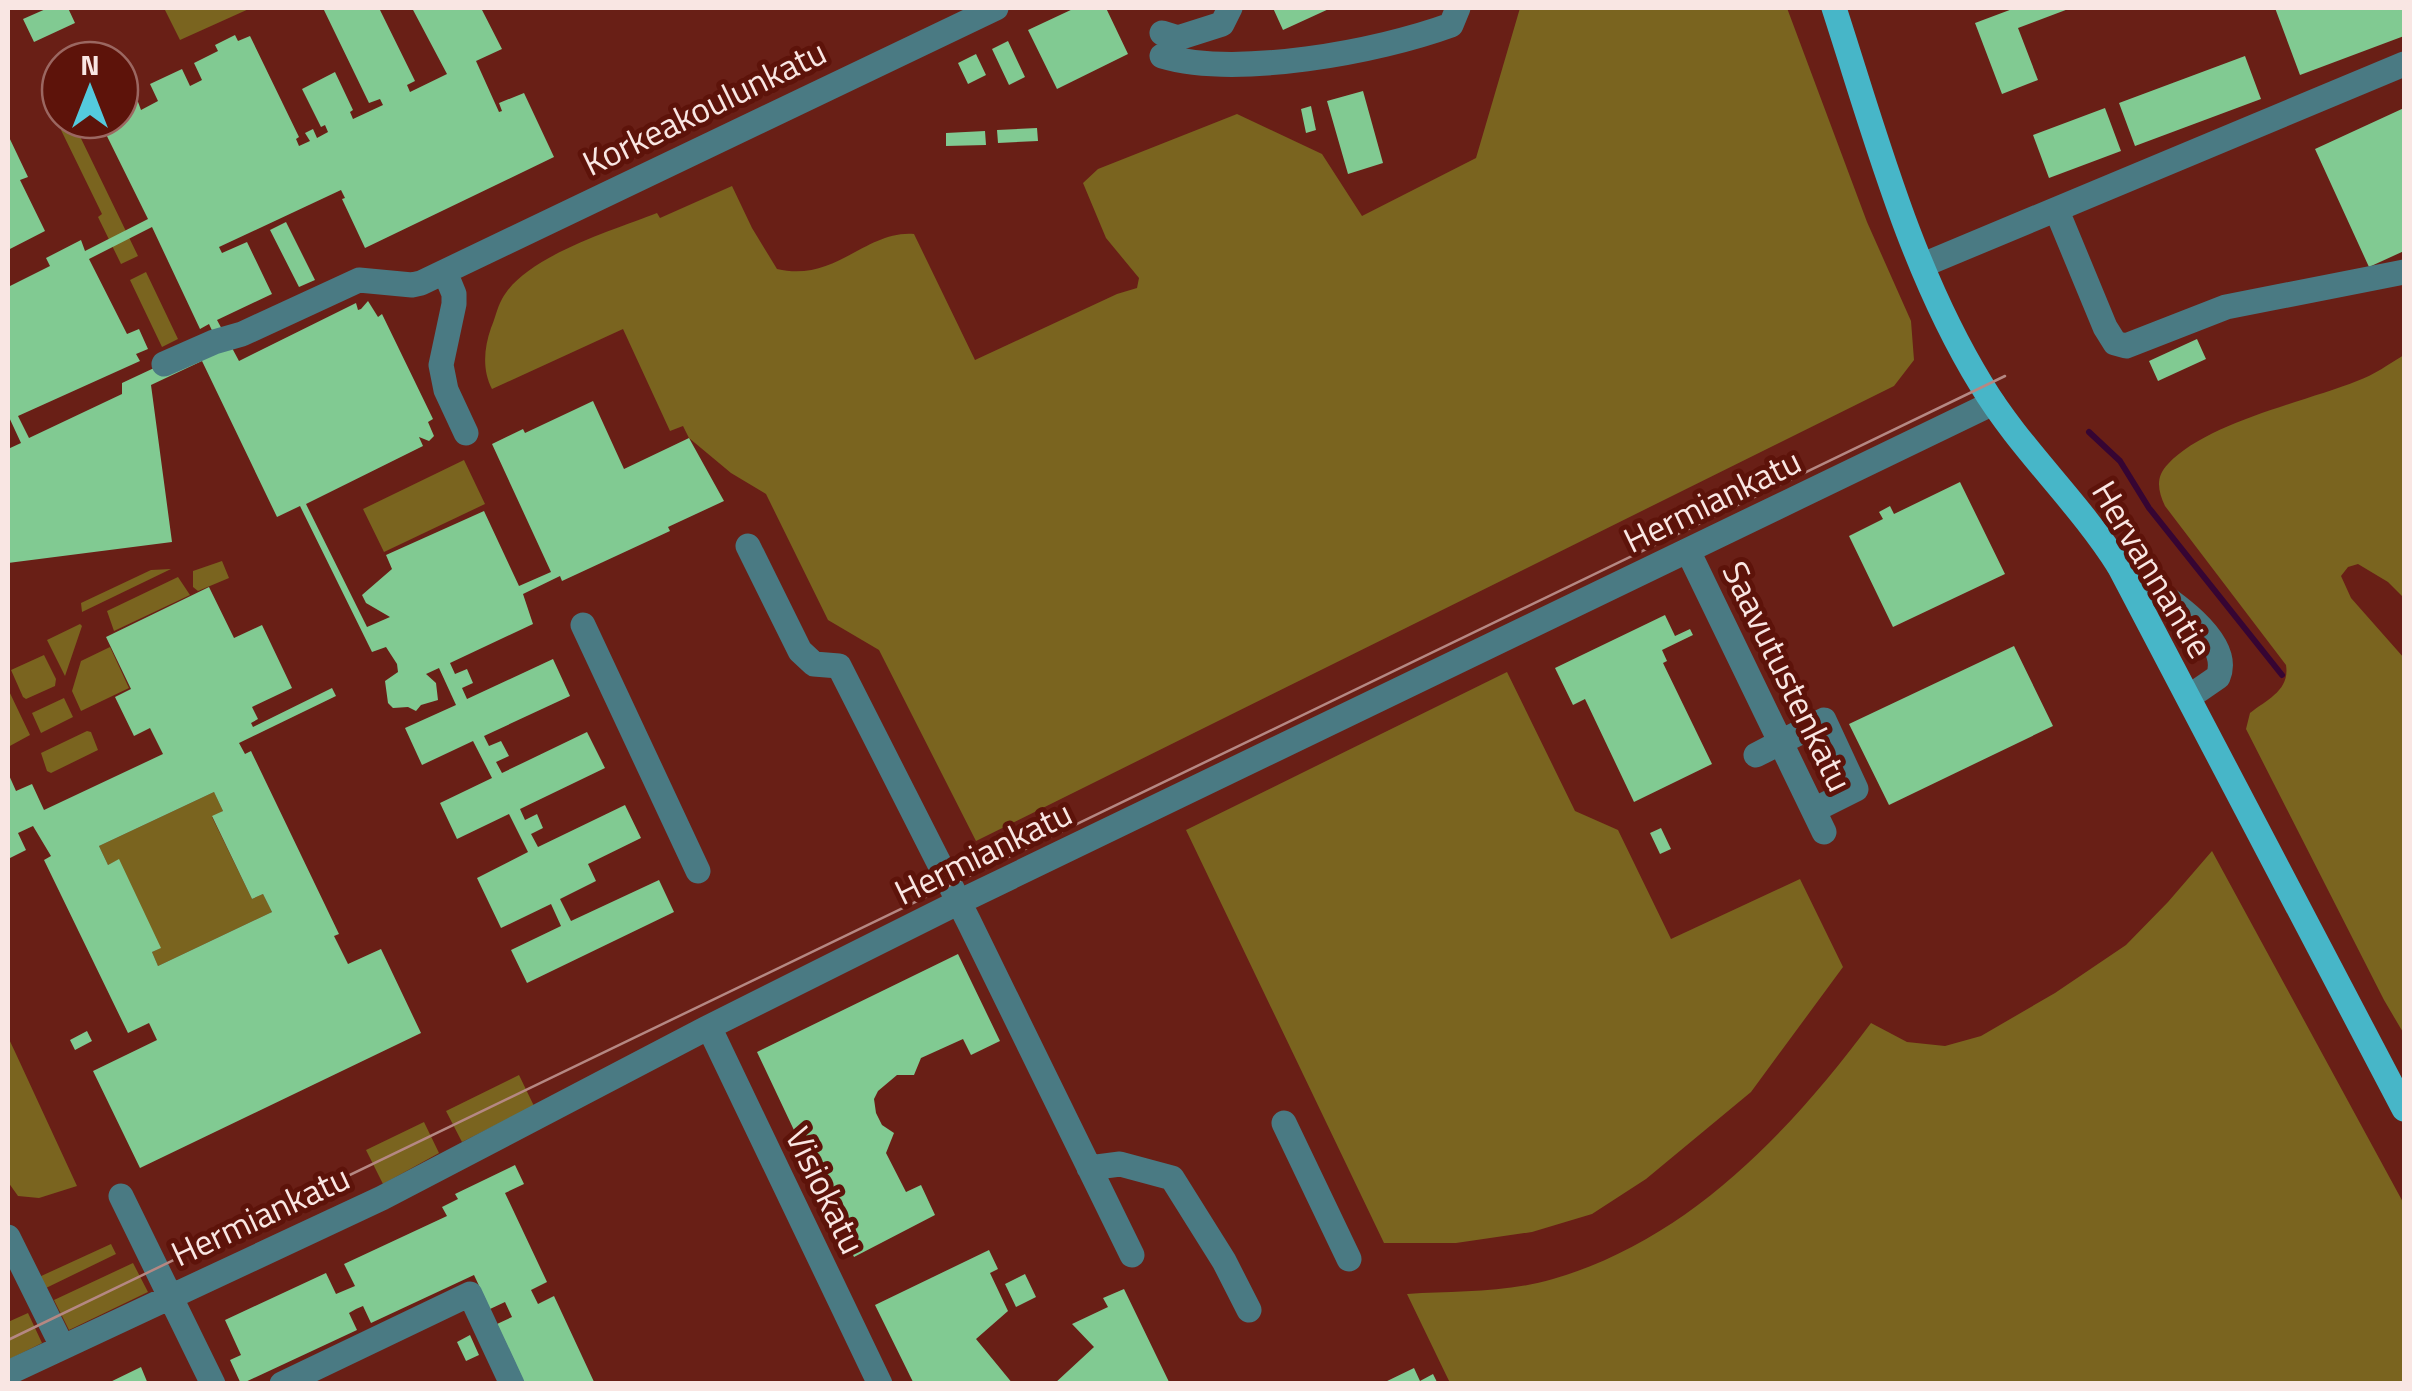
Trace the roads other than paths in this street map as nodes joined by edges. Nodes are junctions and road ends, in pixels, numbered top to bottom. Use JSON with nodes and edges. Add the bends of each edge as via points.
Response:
{"nodes":[{"id":1,"x":996,"y":8,"type":"edge"},
{"id":2,"x":1230,"y":8,"type":"edge"},
{"id":3,"x":1458,"y":8,"type":"edge"},
{"id":4,"x":1834,"y":8,"type":"edge"},
{"id":5,"x":2404,"y":64,"type":"edge"},
{"id":6,"x":2056,"y":211,"type":"junction"},
{"id":7,"x":1923,"y":264,"type":"junction"},
{"id":8,"x":444,"y":272,"type":"junction"},
{"id":9,"x":2404,"y":272,"type":"edge"},
{"id":10,"x":164,"y":364,"type":"dead end"},
{"id":11,"x":1993,"y":402,"type":"junction"},
{"id":12,"x":466,"y":433,"type":"dead end"},
{"id":13,"x":748,"y":546,"type":"dead end"},
{"id":14,"x":1688,"y":551,"type":"junction"},
{"id":15,"x":2118,"y":566,"type":"junction"},
{"id":16,"x":583,"y":626,"type":"dead end"},
{"id":17,"x":2189,"y":697,"type":"junction"},
{"id":18,"x":1781,"y":742,"type":"junction"},
{"id":19,"x":1756,"y":755,"type":"dead end"},
{"id":20,"x":698,"y":871,"type":"dead end"},
{"id":21,"x":959,"y":902,"type":"junction"},
{"id":22,"x":709,"y":1026,"type":"junction"},
{"id":23,"x":2404,"y":1109,"type":"edge"},
{"id":24,"x":1284,"y":1123,"type":"dead end"},
{"id":25,"x":1089,"y":1168,"type":"junction"},
{"id":26,"x":121,"y":1196,"type":"dead end"},
{"id":27,"x":8,"y":1236,"type":"edge"},
{"id":28,"x":1132,"y":1255,"type":"dead end"},
{"id":29,"x":1349,"y":1259,"type":"dead end"},
{"id":30,"x":168,"y":1296,"type":"junction"},
{"id":31,"x":1249,"y":1310,"type":"dead end"},
{"id":32,"x":62,"y":1346,"type":"junction"},
{"id":33,"x":8,"y":1373,"type":"edge"},
{"id":34,"x":213,"y":1384,"type":"edge"},
{"id":35,"x":282,"y":1384,"type":"edge"},
{"id":36,"x":512,"y":1384,"type":"edge"},
{"id":37,"x":880,"y":1384,"type":"edge"}],
"edges":[{"from":1,"to":8,"type":"street","name":"Korkeakoulunkatu"},
{"from":2,"to":3,"type":"street","via":[[1222,24],[1162,44],[1187,63],[1302,60],[1412,39],[1451,26]]},
{"from":4,"to":7,"type":"main road","name":"Hervannantie"},
{"from":5,"to":6,"type":"street"},
{"from":6,"to":7,"type":"street"},
{"from":6,"to":9,"type":"street","via":[[2120,345],[2226,307]]},
{"from":7,"to":11,"type":"main road","name":"Hervannantie","via":[[1958,346]]},
{"from":8,"to":10,"type":"street","name":"Korkeakoulunkatu","via":[[412,286],[360,280]]},
{"from":8,"to":12,"type":"street","via":[[454,304],[442,365]]},
{"from":11,"to":14,"type":"street","name":"Hermiankatu"},
{"from":11,"to":15,"type":"main road","name":"Hervannantie"},
{"from":13,"to":21,"type":"street","via":[[800,651],[814,664],[839,666]]},
{"from":14,"to":18,"type":"street","name":"Saavutustenkatu"},
{"from":14,"to":21,"type":"street","name":"Hermiankatu"},
{"from":15,"to":17,"type":"main road","name":"Hervannantie"},
{"from":15,"to":17,"type":"street","via":[[2215,643],[2218,677]]},
{"from":16,"to":20,"type":"street"},
{"from":17,"to":23,"type":"main road","name":"Hervannantie"},
{"from":18,"to":18,"type":"street","name":"Saavutustenkatu","via":[[1819,821],[1856,789],[1824,720]]},
{"from":18,"to":19,"type":"street"},
{"from":21,"to":22,"type":"street","name":"Hermiankatu"},
{"from":21,"to":25,"type":"street"},
{"from":22,"to":30,"type":"street","name":"Hermiankatu","via":[[382,1198]]},
{"from":22,"to":37,"type":"street","name":"Visiokatu"},
{"from":24,"to":29,"type":"street"},
{"from":25,"to":28,"type":"street"},
{"from":25,"to":31,"type":"street","via":[[1120,1164],[1172,1178]]},
{"from":26,"to":30,"type":"street"},
{"from":27,"to":32,"type":"street"},
{"from":30,"to":32,"type":"street","name":"Hermiankatu"},
{"from":30,"to":34,"type":"street"},
{"from":32,"to":33,"type":"street","name":"Hermiankatu"},
{"from":35,"to":36,"type":"street","via":[[470,1294]]}]}
